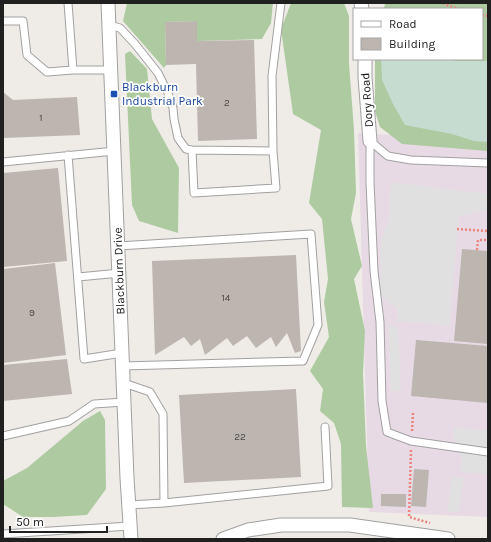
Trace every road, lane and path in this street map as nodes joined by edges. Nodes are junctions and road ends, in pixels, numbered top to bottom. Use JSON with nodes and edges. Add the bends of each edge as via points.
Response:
{"nodes":[{"id":1,"x":68,"y":3,"type":"edge"},
{"id":2,"x":108,"y":3,"type":"edge"},
{"id":3,"x":281,"y":3,"type":"edge"},
{"id":4,"x":443,"y":3,"type":"edge"},
{"id":5,"x":457,"y":8,"type":"edge"},
{"id":6,"x":3,"y":21,"type":"edge"},
{"id":7,"x":109,"y":25,"type":"junction"},
{"id":8,"x":365,"y":60,"type":"edge"},
{"id":9,"x":73,"y":70,"type":"junction"},
{"id":10,"x":111,"y":70,"type":"junction"},
{"id":11,"x":370,"y":141,"type":"junction"},
{"id":12,"x":192,"y":150,"type":"junction"},
{"id":13,"x":115,"y":151,"type":"junction"},
{"id":14,"x":273,"y":151,"type":"junction"},
{"id":15,"x":68,"y":156,"type":"junction"},
{"id":16,"x":3,"y":162,"type":"edge"},
{"id":17,"x":488,"y":163,"type":"edge"},
{"id":18,"x":457,"y":229,"type":"dead end"},
{"id":19,"x":488,"y":231,"type":"edge"},
{"id":20,"x":488,"y":240,"type":"edge"},
{"id":21,"x":118,"y":246,"type":"junction"},
{"id":22,"x":477,"y":250,"type":"dead end"},
{"id":23,"x":120,"y":273,"type":"junction"},
{"id":24,"x":78,"y":277,"type":"junction"},
{"id":25,"x":123,"y":359,"type":"junction"},
{"id":26,"x":124,"y":383,"type":"junction"},
{"id":27,"x":124,"y":402,"type":"junction"},
{"id":28,"x":413,"y":413,"type":"dead end"},
{"id":29,"x":325,"y":427,"type":"dead end"},
{"id":30,"x":3,"y":436,"type":"edge"},
{"id":31,"x":411,"y":441,"type":"junction"},
{"id":32,"x":488,"y":452,"type":"edge"},
{"id":33,"x":164,"y":503,"type":"junction"},
{"id":34,"x":129,"y":505,"type":"junction"},
{"id":35,"x":131,"y":532,"type":"edge"},
{"id":36,"x":3,"y":534,"type":"edge"},
{"id":37,"x":430,"y":536,"type":"junction"},
{"id":38,"x":223,"y":539,"type":"edge"},
{"id":39,"x":448,"y":539,"type":"edge"}],
"edges":[{"from":1,"to":9,"type":"lane"},
{"from":2,"to":7,"type":"street","name":"Blackburn Drive"},
{"from":3,"to":14,"type":"lane","via":[[272,76]]},
{"from":4,"to":5,"type":"path"},
{"from":6,"to":9,"type":"lane","via":[[23,21],[28,55],[47,72]]},
{"from":7,"to":10,"type":"street","name":"Blackburn Drive"},
{"from":7,"to":12,"type":"lane","via":[[120,28],[158,73],[173,108],[178,138],[186,148]]},
{"from":8,"to":11,"type":"street","name":"Dory Road"},
{"from":9,"to":10,"type":"lane"},
{"from":10,"to":13,"type":"street","name":"Blackburn Drive"},
{"from":11,"to":17,"type":"lane","via":[[388,156],[411,160]]},
{"from":11,"to":31,"type":"lane","via":[[382,401],[387,432]]},
{"from":12,"to":14,"type":"lane"},
{"from":12,"to":14,"type":"lane","via":[[194,194],[276,188]]},
{"from":13,"to":15,"type":"lane"},
{"from":13,"to":21,"type":"street","name":"Blackburn Drive"},
{"from":15,"to":16,"type":"lane"},
{"from":15,"to":24,"type":"lane"},
{"from":18,"to":19,"type":"path"},
{"from":20,"to":22,"type":"path","via":[[478,240]]},
{"from":21,"to":23,"type":"street","name":"Blackburn Drive"},
{"from":21,"to":25,"type":"lane","via":[[311,234],[318,325],[303,361]]},
{"from":23,"to":24,"type":"lane"},
{"from":23,"to":25,"type":"street","name":"Blackburn Drive"},
{"from":24,"to":25,"type":"lane","via":[[84,359]]},
{"from":25,"to":26,"type":"street","name":"Blackburn Drive"},
{"from":26,"to":27,"type":"street","name":"Blackburn Drive"},
{"from":26,"to":33,"type":"lane","via":[[150,392],[163,414]]},
{"from":27,"to":30,"type":"lane","via":[[94,404],[69,421]]},
{"from":27,"to":34,"type":"street","name":"Blackburn Drive"},
{"from":28,"to":31,"type":"path"},
{"from":29,"to":33,"type":"lane","via":[[328,486]]},
{"from":31,"to":32,"type":"lane"},
{"from":31,"to":37,"type":"path","via":[[409,517],[430,522]]},
{"from":33,"to":34,"type":"lane"},
{"from":34,"to":35,"type":"street","name":"Blackburn Drive"},
{"from":35,"to":36,"type":"lane"},
{"from":37,"to":38,"type":"street","via":[[350,525],[281,525],[248,530]]},
{"from":37,"to":39,"type":"street"}]}
